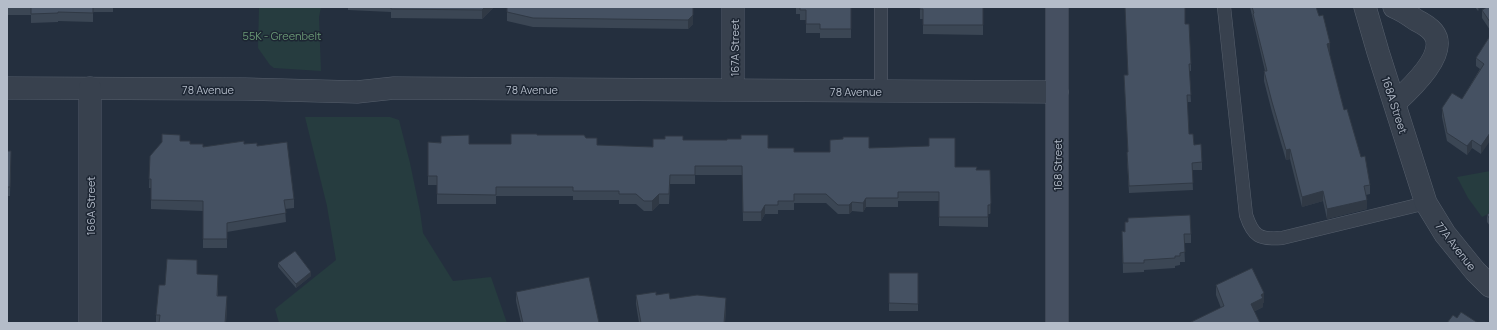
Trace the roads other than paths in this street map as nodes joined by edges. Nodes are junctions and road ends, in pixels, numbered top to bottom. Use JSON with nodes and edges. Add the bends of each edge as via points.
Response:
{"nodes":[{"id":1,"x":733,"y":7,"type":"edge"},
{"id":2,"x":881,"y":7,"type":"edge"},
{"id":3,"x":1057,"y":7,"type":"edge"},
{"id":4,"x":1224,"y":7,"type":"edge"},
{"id":5,"x":1365,"y":7,"type":"edge"},
{"id":6,"x":1394,"y":7,"type":"edge"},
{"id":7,"x":7,"y":88,"type":"edge"},
{"id":8,"x":90,"y":88,"type":"junction"},
{"id":9,"x":734,"y":89,"type":"junction"},
{"id":10,"x":880,"y":91,"type":"junction"},
{"id":11,"x":1057,"y":92,"type":"junction"},
{"id":12,"x":1395,"y":103,"type":"junction"},
{"id":13,"x":1426,"y":203,"type":"junction"},
{"id":14,"x":1490,"y":286,"type":"edge"},
{"id":15,"x":90,"y":323,"type":"edge"},
{"id":16,"x":1057,"y":323,"type":"edge"}],
"edges":[{"from":1,"to":9,"type":"street","name":"167A Street"},
{"from":2,"to":10,"type":"lane"},
{"from":3,"to":11,"type":"main road","name":"168 Street"},
{"from":4,"to":13,"type":"lane","via":[[1246,215],[1251,228],[1260,238],[1282,238]]},
{"from":5,"to":12,"type":"street","name":"168A Street"},
{"from":6,"to":12,"type":"street","via":[[1427,26],[1434,33],[1438,46],[1436,54],[1417,82]]},
{"from":7,"to":8,"type":"street","name":"78 Avenue"},
{"from":8,"to":9,"type":"street","name":"78 Avenue","via":[[350,92],[394,88]]},
{"from":8,"to":15,"type":"street","name":"166A Street"},
{"from":9,"to":10,"type":"street","name":"78 Avenue"},
{"from":10,"to":11,"type":"street","name":"78 Avenue"},
{"from":11,"to":16,"type":"main road","name":"168 Street"},
{"from":12,"to":13,"type":"street","name":"168A Street"},
{"from":13,"to":14,"type":"street","name":"77A Avenue","via":[[1445,234]]}]}
